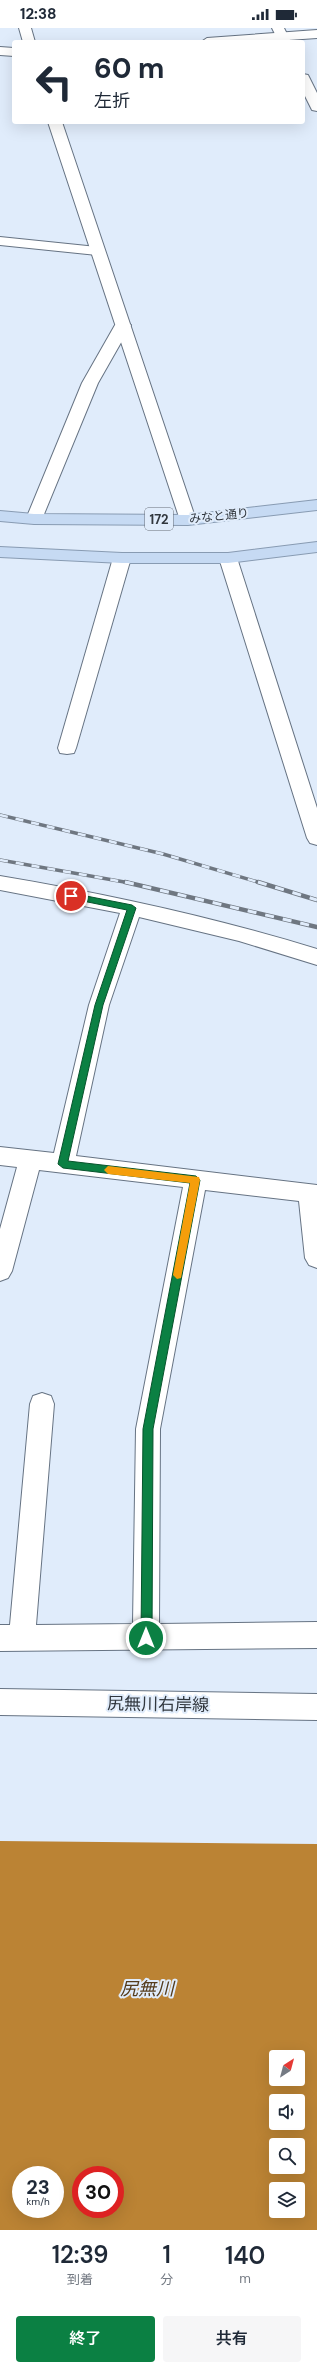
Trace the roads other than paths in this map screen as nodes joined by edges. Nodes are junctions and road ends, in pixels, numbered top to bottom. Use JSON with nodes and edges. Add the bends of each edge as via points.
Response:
{"nodes":[{"id":1,"x":25,"y":28,"type":"edge"},
{"id":2,"x":317,"y":34,"type":"edge"},
{"id":3,"x":282,"y":36,"type":"edge"},
{"id":4,"x":28,"y":40,"type":"edge"},
{"id":5,"x":232,"y":40,"type":"edge"},
{"id":6,"x":0,"y":51,"type":"edge"},
{"id":7,"x":12,"y":52,"type":"edge"},
{"id":8,"x":305,"y":82,"type":"edge"},
{"id":9,"x":317,"y":107,"type":"edge"},
{"id":10,"x":56,"y":124,"type":"edge"},
{"id":11,"x":0,"y":242,"type":"edge"},
{"id":12,"x":97,"y":251,"type":"junction"},
{"id":13,"x":122,"y":326,"type":"junction"},
{"id":14,"x":317,"y":504,"type":"edge"},
{"id":15,"x":0,"y":516,"type":"edge"},
{"id":16,"x":34,"y":519,"type":"junction"},
{"id":17,"x":188,"y":520,"type":"junction"},
{"id":18,"x":317,"y":547,"type":"edge"},
{"id":19,"x":0,"y":552,"type":"edge"},
{"id":20,"x":122,"y":558,"type":"junction"},
{"id":21,"x":228,"y":558,"type":"junction"},
{"id":22,"x":67,"y":748,"type":"dead end"},
{"id":23,"x":317,"y":838,"type":"edge"},
{"id":24,"x":0,"y":883,"type":"edge"},
{"id":25,"x":132,"y":908,"type":"junction"},
{"id":26,"x":317,"y":957,"type":"edge"},
{"id":27,"x":0,"y":1156,"type":"edge"},
{"id":28,"x":30,"y":1160,"type":"junction"},
{"id":29,"x":63,"y":1164,"type":"junction"},
{"id":30,"x":196,"y":1180,"type":"junction"},
{"id":31,"x":313,"y":1194,"type":"edge"},
{"id":32,"x":317,"y":1258,"type":"edge"},
{"id":33,"x":0,"y":1271,"type":"edge"},
{"id":34,"x":42,"y":1404,"type":"dead end"},
{"id":35,"x":317,"y":1635,"type":"edge"},
{"id":36,"x":11,"y":1638,"type":"edge"},
{"id":37,"x":146,"y":1638,"type":"junction"},
{"id":38,"x":0,"y":1702,"type":"edge"},
{"id":39,"x":317,"y":1707,"type":"edge"}],
"edges":[{"from":1,"to":4,"type":"street"},
{"from":2,"to":3,"type":"street"},
{"from":3,"to":5,"type":"street"},
{"from":6,"to":7,"type":"street"},
{"from":8,"to":9,"type":"street"},
{"from":10,"to":12,"type":"street"},
{"from":11,"to":12,"type":"street"},
{"from":12,"to":13,"type":"street"},
{"from":13,"to":16,"type":"street","via":[[90,383]]},
{"from":13,"to":17,"type":"street"},
{"from":14,"to":17,"type":"highway","name":"みなと通り","number":"172"},
{"from":15,"to":16,"type":"highway","name":"みなと通り","number":"172"},
{"from":16,"to":17,"type":"highway","name":"みなと通り","number":"172"},
{"from":18,"to":21,"type":"highway"},
{"from":19,"to":20,"type":"highway"},
{"from":20,"to":21,"type":"highway"},
{"from":20,"to":22,"type":"street"},
{"from":21,"to":23,"type":"street"},
{"from":24,"to":25,"type":"street"},
{"from":25,"to":26,"type":"street","via":[[277,944]]},
{"from":25,"to":29,"type":"street","via":[[99,1005]]},
{"from":27,"to":28,"type":"street"},
{"from":28,"to":29,"type":"street"},
{"from":28,"to":33,"type":"street"},
{"from":29,"to":30,"type":"street"},
{"from":30,"to":31,"type":"street"},
{"from":30,"to":37,"type":"street","via":[[148,1429]]},
{"from":31,"to":32,"type":"street"},
{"from":34,"to":36,"type":"street"},
{"from":35,"to":37,"type":"street"},
{"from":36,"to":37,"type":"street"},
{"from":38,"to":39,"type":"street","name":"尻無川右岸線"}]}
